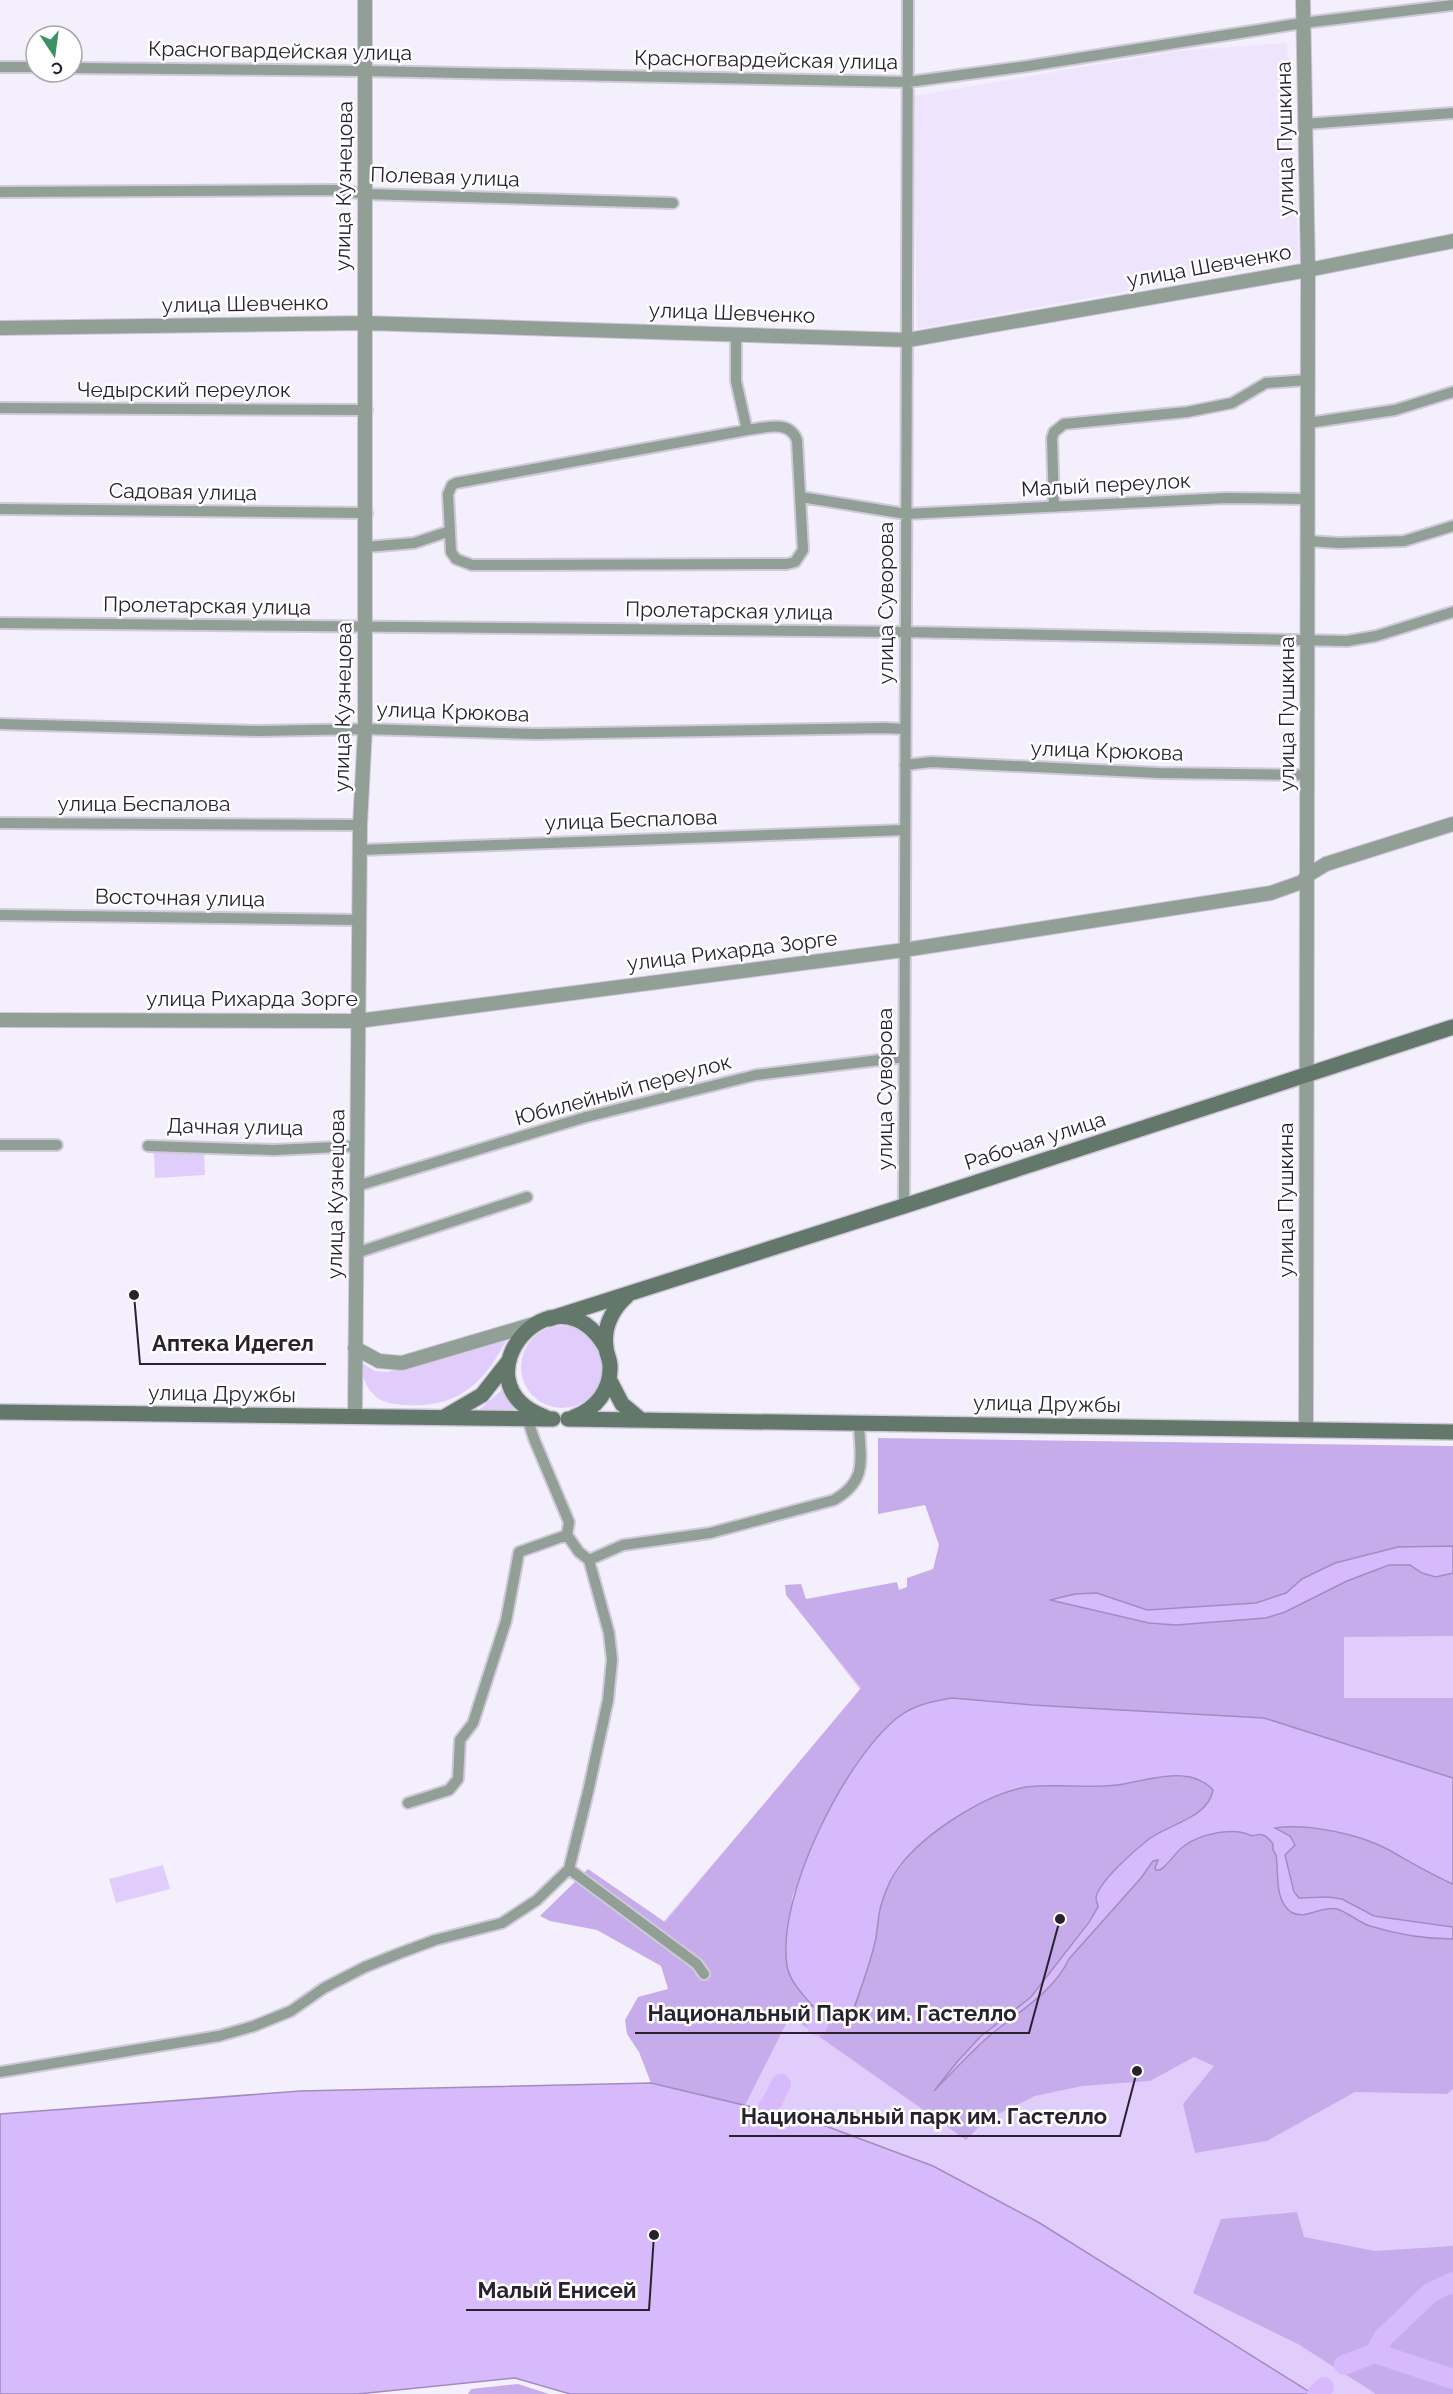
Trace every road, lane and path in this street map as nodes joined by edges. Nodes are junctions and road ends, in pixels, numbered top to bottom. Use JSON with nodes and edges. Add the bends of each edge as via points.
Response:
{"nodes":[{"id":1,"x":365,"y":0,"type":"edge"},
{"id":2,"x":908,"y":0,"type":"edge"},
{"id":3,"x":1303,"y":0,"type":"edge"},
{"id":4,"x":1453,"y":5,"type":"edge"},
{"id":5,"x":1304,"y":23,"type":"junction"},
{"id":6,"x":0,"y":67,"type":"edge"},
{"id":7,"x":24,"y":67,"type":"edge"},
{"id":8,"x":84,"y":68,"type":"edge"},
{"id":9,"x":367,"y":71,"type":"junction"},
{"id":10,"x":908,"y":82,"type":"junction"},
{"id":11,"x":1453,"y":113,"type":"edge"},
{"id":12,"x":1305,"y":124,"type":"junction"},
{"id":13,"x":0,"y":192,"type":"edge"},
{"id":14,"x":364,"y":194,"type":"junction"},
{"id":15,"x":673,"y":203,"type":"dead end"},
{"id":16,"x":1453,"y":241,"type":"edge"},
{"id":17,"x":1308,"y":270,"type":"junction"},
{"id":18,"x":364,"y":323,"type":"junction"},
{"id":19,"x":0,"y":328,"type":"edge"},
{"id":20,"x":736,"y":334,"type":"junction"},
{"id":21,"x":908,"y":340,"type":"junction"},
{"id":22,"x":1308,"y":380,"type":"junction"},
{"id":23,"x":1453,"y":392,"type":"edge"},
{"id":24,"x":0,"y":408,"type":"edge"},
{"id":25,"x":367,"y":410,"type":"junction"},
{"id":26,"x":1308,"y":423,"type":"junction"},
{"id":27,"x":747,"y":430,"type":"junction"},
{"id":28,"x":801,"y":497,"type":"junction"},
{"id":29,"x":1308,"y":499,"type":"junction"},
{"id":30,"x":1054,"y":507,"type":"junction"},
{"id":31,"x":0,"y":509,"type":"edge"},
{"id":32,"x":367,"y":513,"type":"junction"},
{"id":33,"x":906,"y":513,"type":"junction"},
{"id":34,"x":1453,"y":526,"type":"edge"},
{"id":35,"x":450,"y":531,"type":"junction"},
{"id":36,"x":1308,"y":541,"type":"junction"},
{"id":37,"x":366,"y":547,"type":"junction"},
{"id":38,"x":1453,"y":612,"type":"edge"},
{"id":39,"x":0,"y":623,"type":"edge"},
{"id":40,"x":366,"y":627,"type":"junction"},
{"id":41,"x":905,"y":632,"type":"junction"},
{"id":42,"x":1309,"y":641,"type":"junction"},
{"id":43,"x":0,"y":724,"type":"edge"},
{"id":44,"x":365,"y":729,"type":"junction"},
{"id":45,"x":905,"y":729,"type":"junction"},
{"id":46,"x":905,"y":765,"type":"junction"},
{"id":47,"x":1308,"y":775,"type":"junction"},
{"id":48,"x":0,"y":823,"type":"edge"},
{"id":49,"x":1453,"y":824,"type":"edge"},
{"id":50,"x":360,"y":825,"type":"junction"},
{"id":51,"x":904,"y":830,"type":"junction"},
{"id":52,"x":360,"y":850,"type":"junction"},
{"id":53,"x":1308,"y":875,"type":"junction"},
{"id":54,"x":0,"y":915,"type":"edge"},
{"id":55,"x":359,"y":920,"type":"junction"},
{"id":56,"x":904,"y":950,"type":"junction"},
{"id":57,"x":0,"y":1020,"type":"edge"},
{"id":58,"x":358,"y":1021,"type":"junction"},
{"id":59,"x":1453,"y":1027,"type":"edge"},
{"id":60,"x":904,"y":1057,"type":"junction"},
{"id":61,"x":1307,"y":1073,"type":"junction"},
{"id":62,"x":0,"y":1144,"type":"edge"},
{"id":63,"x":57,"y":1145,"type":"dead end"},
{"id":64,"x":148,"y":1146,"type":"dead end"},
{"id":65,"x":357,"y":1146,"type":"junction"},
{"id":66,"x":357,"y":1186,"type":"junction"},
{"id":67,"x":527,"y":1197,"type":"dead end"},
{"id":68,"x":904,"y":1206,"type":"junction"},
{"id":69,"x":356,"y":1253,"type":"junction"},
{"id":70,"x":629,"y":1294,"type":"junction"},
{"id":71,"x":549,"y":1319,"type":"junction"},
{"id":72,"x":534,"y":1324,"type":"junction"},
{"id":73,"x":355,"y":1348,"type":"junction"},
{"id":74,"x":606,"y":1348,"type":"junction"},
{"id":75,"x":508,"y":1362,"type":"junction"},
{"id":76,"x":609,"y":1379,"type":"junction"},
{"id":77,"x":526,"y":1412,"type":"junction"},
{"id":78,"x":0,"y":1413,"type":"edge"},
{"id":79,"x":355,"y":1416,"type":"junction"},
{"id":80,"x":443,"y":1418,"type":"junction"},
{"id":81,"x":561,"y":1419,"type":"junction"},
{"id":82,"x":640,"y":1419,"type":"junction"},
{"id":83,"x":859,"y":1423,"type":"junction"},
{"id":84,"x":1305,"y":1429,"type":"junction"},
{"id":85,"x":1453,"y":1432,"type":"edge"},
{"id":86,"x":567,"y":1535,"type":"junction"},
{"id":87,"x":589,"y":1560,"type":"junction"},
{"id":88,"x":408,"y":1803,"type":"dead end"},
{"id":89,"x":569,"y":1869,"type":"junction"},
{"id":90,"x":704,"y":1974,"type":"dead end"},
{"id":91,"x":0,"y":2072,"type":"edge"}],
"edges":[{"from":1,"to":9,"type":"street","name":"улица Кузнецова"},
{"from":2,"to":10,"type":"street","name":"улица Суворова"},
{"from":3,"to":5,"type":"street","name":"улица Пушкина"},
{"from":4,"to":5,"type":"street","name":"Красногвардейская улица"},
{"from":5,"to":10,"type":"street","name":"Красногвардейская улица"},
{"from":5,"to":12,"type":"street","name":"улица Пушкина"},
{"from":6,"to":7,"type":"street"},
{"from":8,"to":9,"type":"street","name":"Красногвардейская улица"},
{"from":9,"to":10,"type":"street","name":"Красногвардейская улица"},
{"from":9,"to":14,"type":"street","name":"улица Кузнецова"},
{"from":10,"to":21,"type":"street","name":"улица Суворова"},
{"from":11,"to":12,"type":"street"},
{"from":12,"to":17,"type":"street","name":"улица Пушкина"},
{"from":13,"to":14,"type":"street","name":"Полевая улица","via":[[339,190]]},
{"from":14,"to":15,"type":"street","name":"Полевая улица"},
{"from":14,"to":18,"type":"street","name":"улица Кузнецова"},
{"from":16,"to":17,"type":"street","name":"улица Шевченко"},
{"from":17,"to":21,"type":"street","name":"улица Шевченко"},
{"from":17,"to":22,"type":"street","name":"улица Пушкина"},
{"from":18,"to":19,"type":"street","name":"улица Шевченко"},
{"from":18,"to":20,"type":"street","name":"улица Шевченко"},
{"from":18,"to":25,"type":"street","name":"улица Кузнецова"},
{"from":20,"to":21,"type":"street","name":"улица Шевченко"},
{"from":20,"to":27,"type":"street","via":[[736,381]]},
{"from":21,"to":33,"type":"street","name":"улица Суворова"},
{"from":22,"to":26,"type":"street","name":"улица Пушкина"},
{"from":22,"to":30,"type":"street","via":[[1266,383],[1232,403],[1187,412],[1064,424],[1052,438]]},
{"from":23,"to":26,"type":"street","via":[[1395,410]]},
{"from":24,"to":25,"type":"street","name":"Чедырский переулок"},
{"from":25,"to":32,"type":"street","name":"улица Кузнецова"},
{"from":26,"to":29,"type":"street","name":"улица Пушкина"},
{"from":27,"to":28,"type":"street","via":[[780,426],[794,433]]},
{"from":27,"to":35,"type":"street","via":[[456,483],[448,494]]},
{"from":28,"to":33,"type":"street","name":"Малый переулок"},
{"from":28,"to":35,"type":"street","via":[[803,550],[795,562],[788,564],[472,565],[464,564],[451,552]]},
{"from":29,"to":30,"type":"street","name":"Малый переулок","via":[[1226,498]]},
{"from":29,"to":36,"type":"street","name":"улица Пушкина"},
{"from":30,"to":33,"type":"street","name":"Малый переулок"},
{"from":31,"to":32,"type":"street","name":"Садовая улица"},
{"from":32,"to":37,"type":"street","name":"улица Кузнецова"},
{"from":33,"to":41,"type":"street","name":"улица Суворова"},
{"from":34,"to":36,"type":"street","via":[[1404,541]]},
{"from":35,"to":37,"type":"street","via":[[414,543]]},
{"from":36,"to":42,"type":"street","name":"улица Пушкина"},
{"from":37,"to":40,"type":"street","name":"улица Кузнецова"},
{"from":38,"to":42,"type":"street","name":"Пролетарская улица","via":[[1376,636]]},
{"from":39,"to":40,"type":"street","name":"Пролетарская улица"},
{"from":40,"to":41,"type":"street","name":"Пролетарская улица"},
{"from":40,"to":44,"type":"street","name":"улица Кузнецова"},
{"from":41,"to":42,"type":"street","name":"Пролетарская улица"},
{"from":41,"to":45,"type":"street","name":"улица Суворова"},
{"from":42,"to":47,"type":"street","name":"улица Пушкина"},
{"from":43,"to":44,"type":"street","name":"улица Крюкова","via":[[259,731]]},
{"from":44,"to":45,"type":"street","name":"улица Крюкова","via":[[537,734]]},
{"from":44,"to":50,"type":"street","name":"улица Кузнецова"},
{"from":45,"to":46,"type":"street","name":"улица Суворова"},
{"from":46,"to":47,"type":"street","name":"улица Крюкова","via":[[931,762],[1159,773]]},
{"from":46,"to":51,"type":"street","name":"улица Суворова"},
{"from":47,"to":53,"type":"street","name":"улица Пушкина"},
{"from":48,"to":50,"type":"street","name":"улица Беспалова"},
{"from":49,"to":53,"type":"street","name":"улица Рихарда Зорге","via":[[1337,861]]},
{"from":50,"to":52,"type":"street","name":"улица Кузнецова"},
{"from":51,"to":52,"type":"street","name":"улица Беспалова"},
{"from":51,"to":56,"type":"street","name":"улица Суворова"},
{"from":52,"to":55,"type":"street","name":"улица Кузнецова"},
{"from":53,"to":56,"type":"street","name":"улица Рихарда Зорге","via":[[1302,882],[1271,893]]},
{"from":53,"to":61,"type":"street","name":"улица Пушкина"},
{"from":54,"to":55,"type":"street","name":"Восточная улица"},
{"from":55,"to":58,"type":"street","name":"улица Кузнецова"},
{"from":56,"to":58,"type":"street","name":"улица Рихарда Зорге"},
{"from":56,"to":60,"type":"street","name":"улица Суворова"},
{"from":57,"to":58,"type":"street","name":"улица Рихарда Зорге"},
{"from":58,"to":65,"type":"street","name":"улица Кузнецова"},
{"from":59,"to":61,"type":"main road","name":"Рабочая улица"},
{"from":60,"to":66,"type":"street","name":"Юбилейный переулок","via":[[756,1075],[586,1117]]},
{"from":60,"to":68,"type":"street","name":"улица Суворова"},
{"from":61,"to":68,"type":"main road","name":"Рабочая улица"},
{"from":61,"to":84,"type":"street","name":"улица Пушкина"},
{"from":62,"to":63,"type":"street"},
{"from":64,"to":65,"type":"street","name":"Дачная улица","via":[[274,1150]]},
{"from":65,"to":66,"type":"street","name":"улица Кузнецова"},
{"from":66,"to":69,"type":"street","name":"улица Кузнецова"},
{"from":67,"to":69,"type":"street"},
{"from":68,"to":70,"type":"main road","name":"Рабочая улица"},
{"from":69,"to":73,"type":"street","name":"улица Кузнецова"},
{"from":70,"to":71,"type":"main road","name":"Рабочая улица"},
{"from":70,"to":74,"type":"main road","via":[[613,1311]]},
{"from":71,"to":72,"type":"main road"},
{"from":71,"to":74,"type":"main road","via":[[566,1318],[582,1323],[596,1333]]},
{"from":72,"to":73,"type":"street","via":[[402,1363],[378,1361]]},
{"from":72,"to":75,"type":"main road","via":[[517,1340]]},
{"from":73,"to":79,"type":"street","name":"улица Кузнецова"},
{"from":74,"to":76,"type":"main road"},
{"from":75,"to":77,"type":"main road","via":[[510,1382]]},
{"from":75,"to":80,"type":"main road","via":[[482,1395]]},
{"from":76,"to":81,"type":"main road","via":[[594,1405],[582,1414]]},
{"from":76,"to":82,"type":"main road","via":[[622,1404]]},
{"from":77,"to":80,"type":"main road","name":"улица Дружбы"},
{"from":77,"to":81,"type":"main road"},
{"from":77,"to":86,"type":"street","via":[[568,1522]]},
{"from":78,"to":79,"type":"main road","name":"улица Дружбы"},
{"from":79,"to":80,"type":"main road","name":"улица Дружбы"},
{"from":81,"to":82,"type":"main road","name":"улица Дружбы"},
{"from":82,"to":83,"type":"main road","name":"улица Дружбы"},
{"from":83,"to":84,"type":"main road","name":"улица Дружбы"},
{"from":83,"to":87,"type":"street","via":[[860,1470],[856,1484],[834,1500],[710,1533],[623,1545]]},
{"from":84,"to":85,"type":"main road","name":"улица Дружбы"},
{"from":86,"to":87,"type":"street"},
{"from":86,"to":88,"type":"street","via":[[519,1552],[506,1621],[473,1723],[460,1740],[458,1779],[449,1790]]},
{"from":87,"to":89,"type":"street","via":[[609,1633],[611,1682]]},
{"from":89,"to":90,"type":"street","via":[[698,1964]]},
{"from":89,"to":91,"type":"street","via":[[537,1900],[502,1923],[435,1940],[365,1967],[291,2011],[254,2026],[219,2036]]}]}
